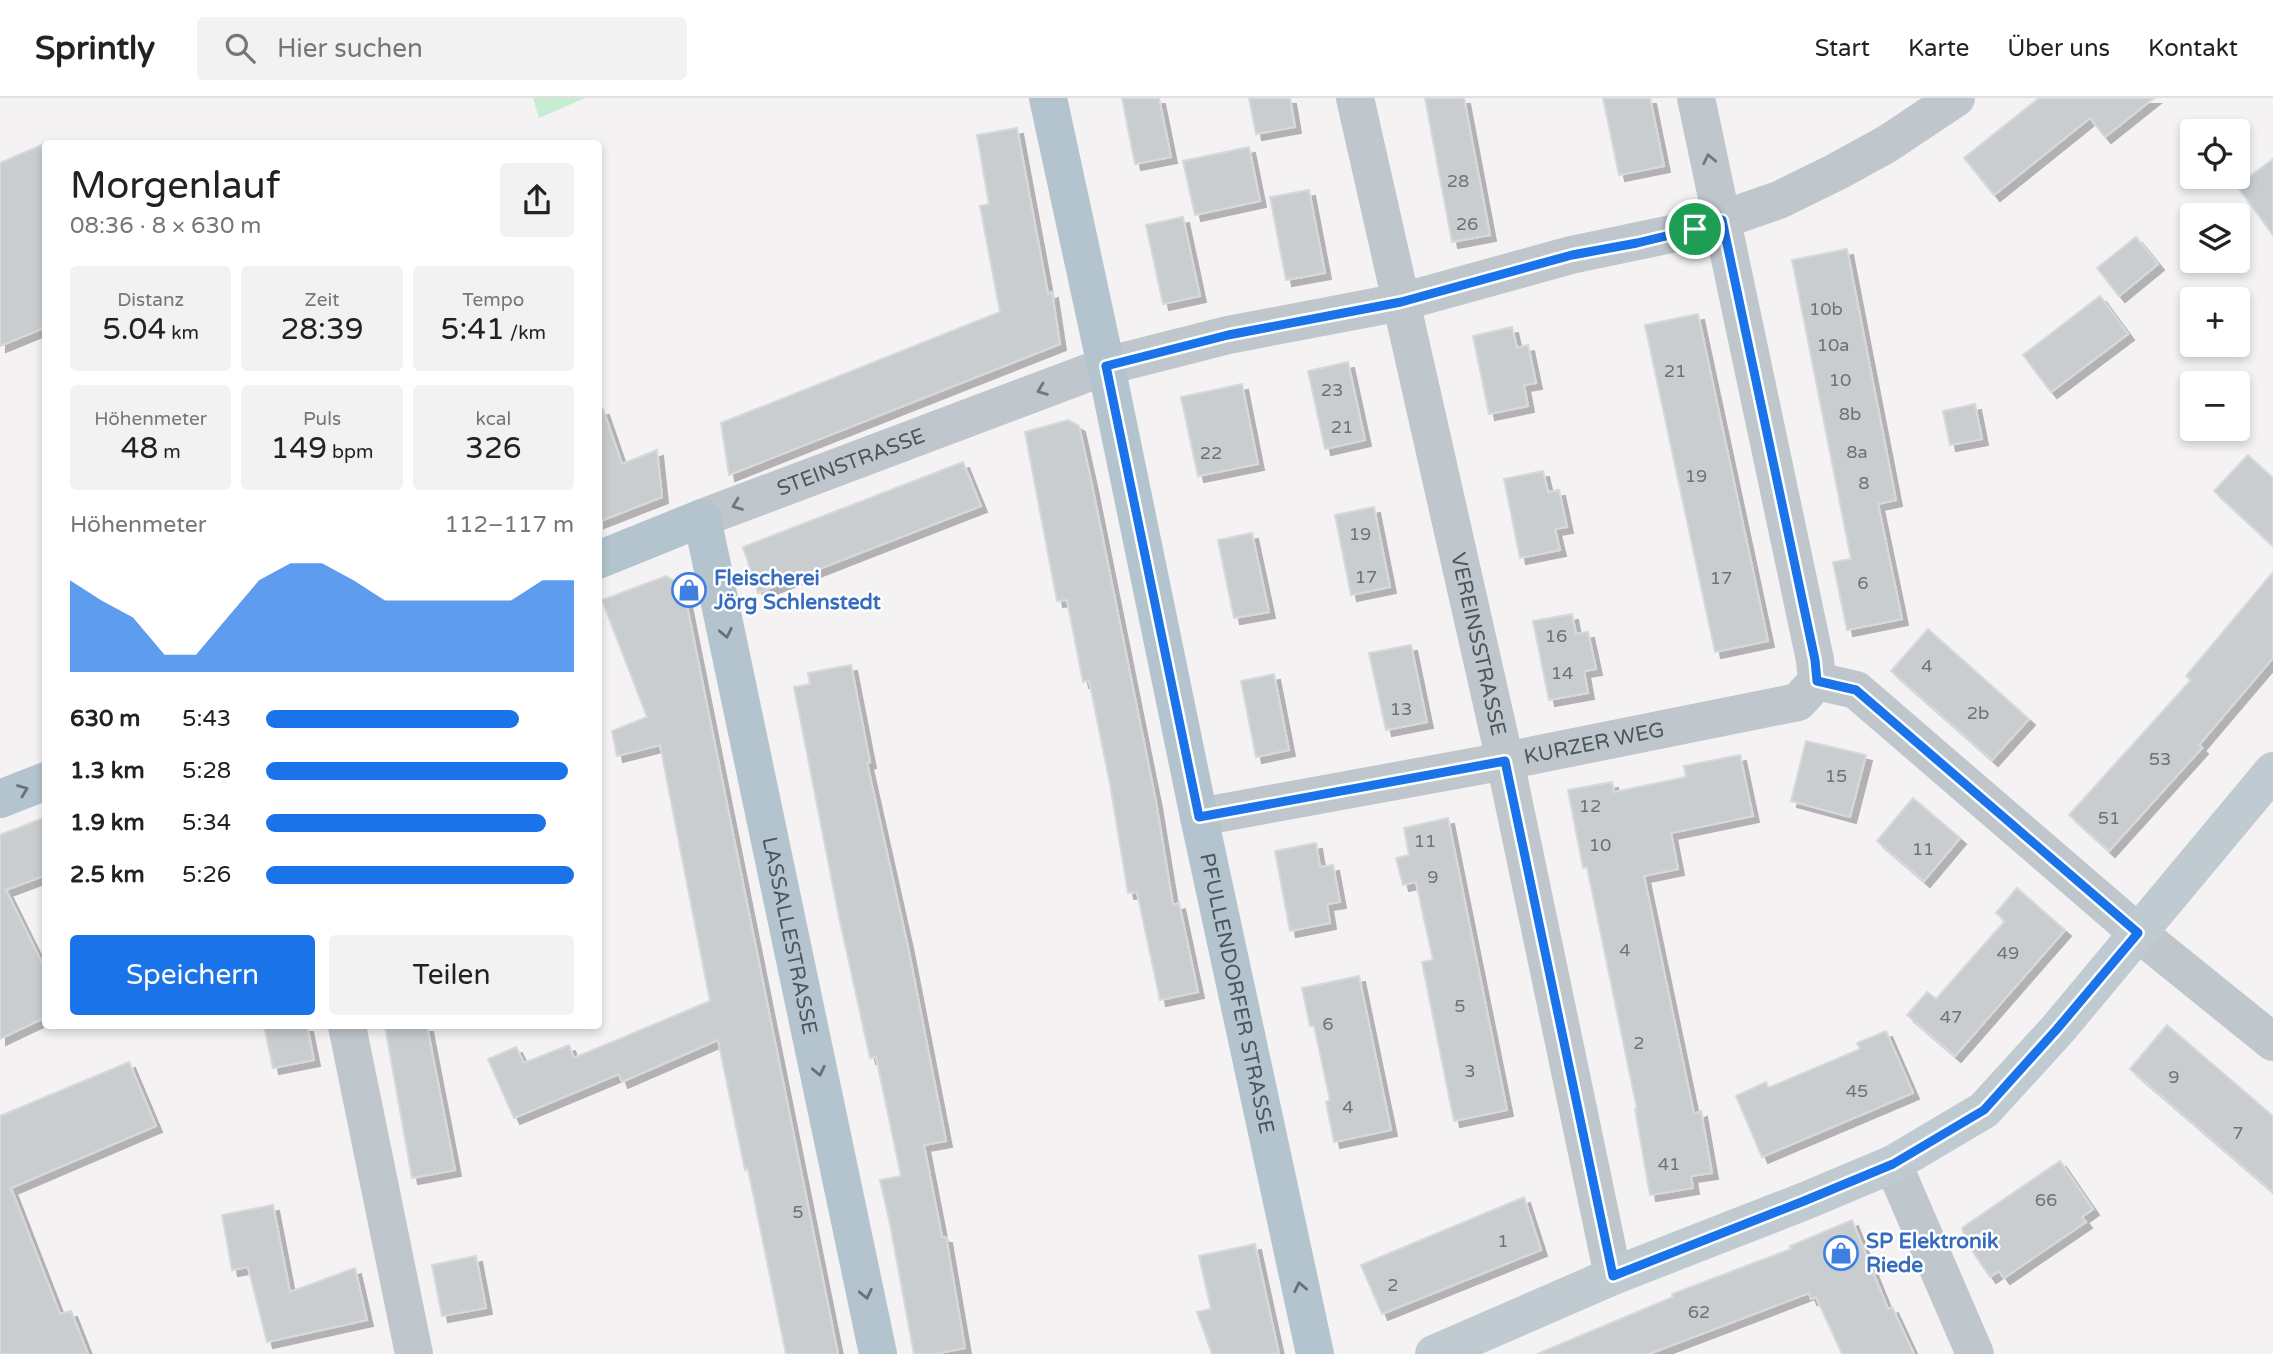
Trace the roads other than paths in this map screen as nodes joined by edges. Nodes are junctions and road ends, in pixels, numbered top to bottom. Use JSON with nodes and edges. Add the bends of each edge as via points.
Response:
{"nodes":[{"id":1,"x":1048,"y":98,"type":"edge"},
{"id":2,"x":1355,"y":98,"type":"edge"},
{"id":3,"x":1696,"y":98,"type":"edge"},
{"id":4,"x":1956,"y":98,"type":"edge"},
{"id":5,"x":1722,"y":220,"type":"junction"},
{"id":6,"x":1401,"y":302,"type":"junction"},
{"id":7,"x":1106,"y":366,"type":"junction"},
{"id":8,"x":702,"y":518,"type":"junction"},
{"id":9,"x":602,"y":558,"type":"edge"},
{"id":10,"x":1817,"y":681,"type":"junction"},
{"id":11,"x":1505,"y":761,"type":"junction"},
{"id":12,"x":2273,"y":771,"type":"edge"},
{"id":13,"x":42,"y":783,"type":"edge"},
{"id":14,"x":0,"y":799,"type":"edge"},
{"id":15,"x":1199,"y":817,"type":"junction"},
{"id":16,"x":2138,"y":933,"type":"junction"},
{"id":17,"x":348,"y":1029,"type":"edge"},
{"id":18,"x":2273,"y":1042,"type":"edge"},
{"id":19,"x":1893,"y":1164,"type":"junction"},
{"id":20,"x":1613,"y":1276,"type":"junction"},
{"id":21,"x":414,"y":1354,"type":"edge"},
{"id":22,"x":878,"y":1354,"type":"edge"},
{"id":23,"x":1315,"y":1354,"type":"edge"},
{"id":24,"x":1434,"y":1354,"type":"edge"},
{"id":25,"x":1975,"y":1354,"type":"edge"}],
"edges":[{"from":1,"to":7,"type":"main road","name":"PFULLENDORFER STRASSE"},
{"from":2,"to":6,"type":"street","name":"VEREINSSTRASSE"},
{"from":5,"to":3,"type":"street","one_way":true},
{"from":4,"to":5,"type":"street","name":"STEINSTRASSE","via":[[1836,172],[1779,200]]},
{"from":5,"to":6,"type":"street","name":"STEINSTRASSE"},
{"from":5,"to":10,"type":"street"},
{"from":6,"to":7,"type":"street","name":"STEINSTRASSE","via":[[1228,335]]},
{"from":6,"to":11,"type":"street","name":"VEREINSSTRASSE"},
{"from":7,"to":8,"type":"street","name":"STEINSTRASSE","one_way":true},
{"from":7,"to":15,"type":"main road","name":"PFULLENDORFER STRASSE"},
{"from":8,"to":9,"type":"main road","name":"STEINSTRASSE"},
{"from":8,"to":22,"type":"main road","name":"LASSALLESTRASSE","one_way":true},
{"from":10,"to":11,"type":"street","name":"KURZER WEG","via":[[1798,702]]},
{"from":10,"to":16,"type":"street","via":[[1856,690]]},
{"from":11,"to":15,"type":"street","name":"KURZER WEG"},
{"from":11,"to":20,"type":"street","name":"VEREINSSTRASSE"},
{"from":12,"to":16,"type":"main road"},
{"from":14,"to":13,"type":"main road","one_way":true},
{"from":23,"to":15,"type":"main road","name":"PFULLENDORFER STRASSE","one_way":true},
{"from":16,"to":18,"type":"street"},
{"from":16,"to":19,"type":"main road","via":[[1984,1110]]},
{"from":17,"to":21,"type":"street"},
{"from":19,"to":20,"type":"main road"},
{"from":19,"to":25,"type":"street"},
{"from":20,"to":24,"type":"main road"}]}
